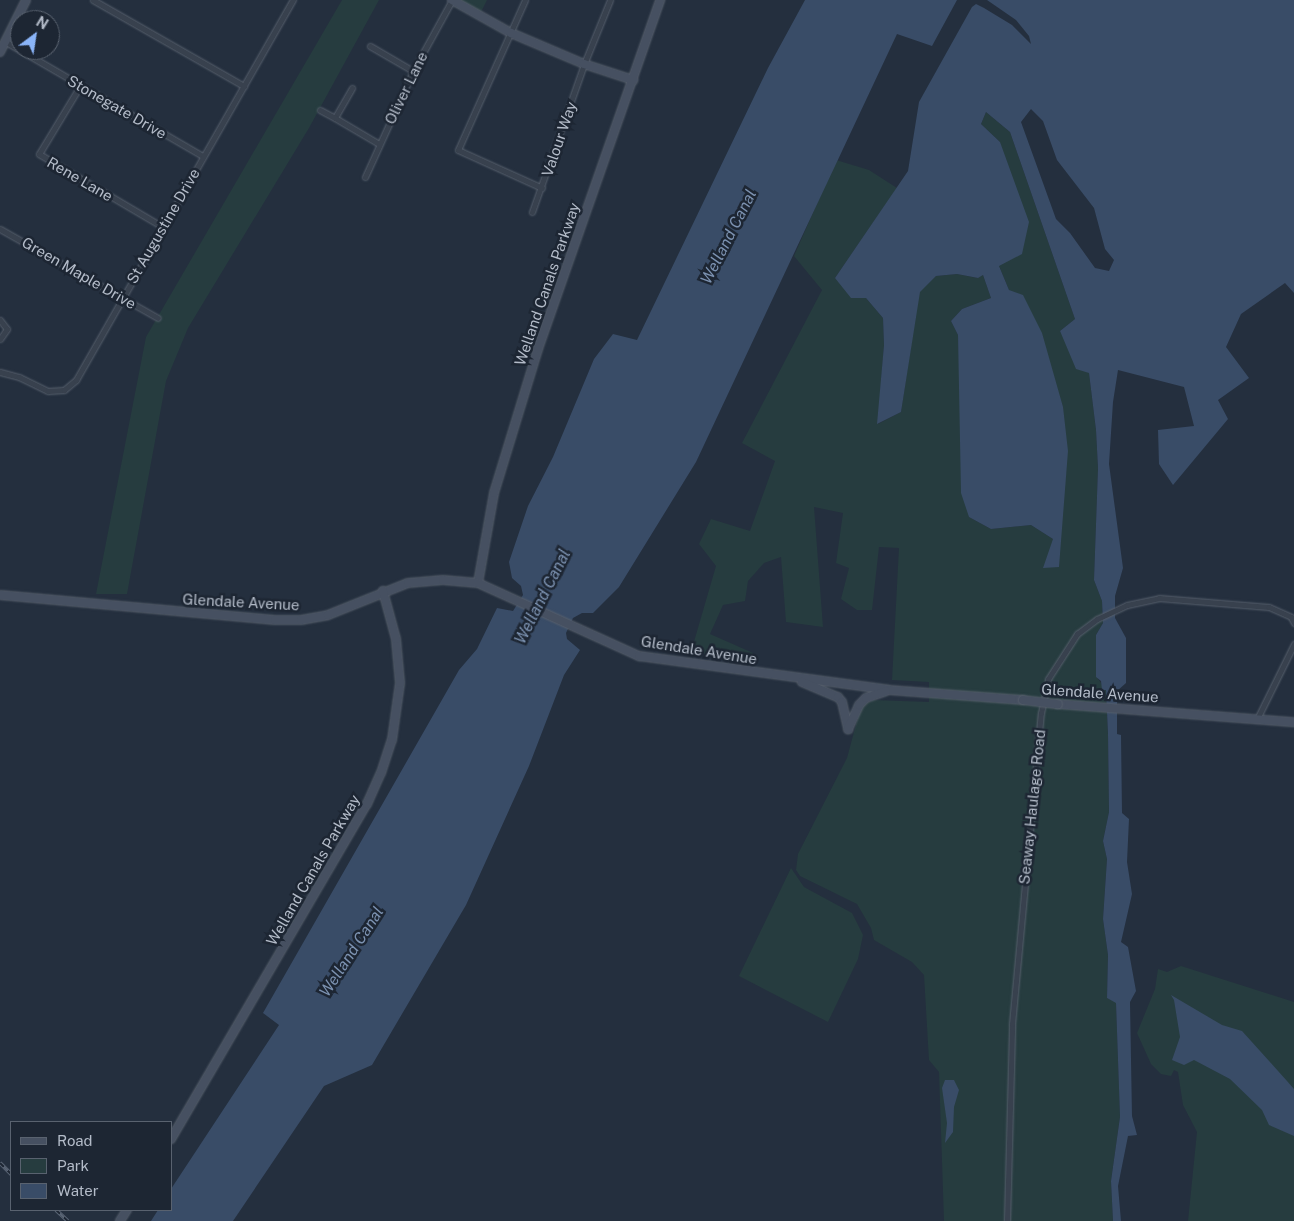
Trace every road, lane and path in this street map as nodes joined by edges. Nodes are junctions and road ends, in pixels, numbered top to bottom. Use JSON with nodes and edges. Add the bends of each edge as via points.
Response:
{"nodes":[{"id":1,"x":26,"y":0,"type":"edge"},
{"id":2,"x":93,"y":0,"type":"edge"},
{"id":3,"x":293,"y":0,"type":"edge"},
{"id":4,"x":452,"y":0,"type":"edge"},
{"id":5,"x":525,"y":0,"type":"edge"},
{"id":6,"x":610,"y":0,"type":"edge"},
{"id":7,"x":660,"y":0,"type":"edge"},
{"id":8,"x":511,"y":33,"type":"junction"},
{"id":9,"x":6,"y":42,"type":"junction"},
{"id":10,"x":370,"y":46,"type":"dead end"},
{"id":11,"x":0,"y":52,"type":"edge"},
{"id":12,"x":584,"y":64,"type":"junction"},
{"id":13,"x":413,"y":71,"type":"junction"},
{"id":14,"x":633,"y":80,"type":"junction"},
{"id":15,"x":80,"y":86,"type":"junction"},
{"id":16,"x":244,"y":86,"type":"junction"},
{"id":17,"x":352,"y":88,"type":"dead end"},
{"id":18,"x":320,"y":110,"type":"dead end"},
{"id":19,"x":335,"y":118,"type":"junction"},
{"id":20,"x":379,"y":144,"type":"junction"},
{"id":21,"x":203,"y":156,"type":"junction"},
{"id":22,"x":365,"y":177,"type":"dead end"},
{"id":23,"x":542,"y":188,"type":"junction"},
{"id":24,"x":532,"y":212,"type":"dead end"},
{"id":25,"x":164,"y":227,"type":"junction"},
{"id":26,"x":0,"y":229,"type":"edge"},
{"id":27,"x":122,"y":297,"type":"junction"},
{"id":28,"x":158,"y":318,"type":"dead end"},
{"id":29,"x":0,"y":320,"type":"edge"},
{"id":30,"x":0,"y":339,"type":"edge"},
{"id":31,"x":0,"y":372,"type":"edge"},
{"id":32,"x":478,"y":583,"type":"junction"},
{"id":33,"x":383,"y":591,"type":"junction"},
{"id":34,"x":0,"y":595,"type":"edge"},
{"id":35,"x":1294,"y":623,"type":"edge"},
{"id":36,"x":1294,"y":644,"type":"edge"},
{"id":37,"x":787,"y":677,"type":"junction"},
{"id":38,"x":889,"y":690,"type":"junction"},
{"id":39,"x":1257,"y":719,"type":"junction"},
{"id":40,"x":1294,"y":722,"type":"edge"},
{"id":41,"x":172,"y":1137,"type":"edge"},
{"id":42,"x":1007,"y":1221,"type":"edge"}],
"edges":[{"from":1,"to":9,"type":"main road"},
{"from":2,"to":16,"type":"street"},
{"from":3,"to":16,"type":"street","name":"St Augustine Drive"},
{"from":4,"to":8,"type":"main road"},
{"from":4,"to":13,"type":"street","name":"Oliver Lane"},
{"from":5,"to":8,"type":"street"},
{"from":6,"to":12,"type":"street","name":"Valour Way"},
{"from":7,"to":14,"type":"main road","name":"Welland Canals Parkway"},
{"from":8,"to":12,"type":"main road"},
{"from":8,"to":23,"type":"street","via":[[458,150]]},
{"from":9,"to":11,"type":"main road"},
{"from":9,"to":15,"type":"street","name":"Stonegate Drive"},
{"from":10,"to":13,"type":"street"},
{"from":12,"to":14,"type":"main road"},
{"from":12,"to":23,"type":"street","name":"Valour Way"},
{"from":13,"to":20,"type":"street","name":"Oliver Lane"},
{"from":14,"to":32,"type":"main road","name":"Welland Canals Parkway","via":[[530,376],[494,493]]},
{"from":15,"to":21,"type":"street","name":"Stonegate Drive"},
{"from":15,"to":25,"type":"street","name":"Rene Lane","via":[[39,154]]},
{"from":16,"to":21,"type":"street","name":"St Augustine Drive"},
{"from":17,"to":19,"type":"street"},
{"from":18,"to":19,"type":"street"},
{"from":19,"to":20,"type":"street"},
{"from":20,"to":22,"type":"street","name":"Oliver Lane"},
{"from":21,"to":25,"type":"street","name":"St Augustine Drive"},
{"from":23,"to":24,"type":"street","name":"Valour Way"},
{"from":25,"to":27,"type":"street","name":"St Augustine Drive"},
{"from":26,"to":27,"type":"street","name":"Green Maple Drive"},
{"from":27,"to":28,"type":"street","name":"Green Maple Drive"},
{"from":27,"to":31,"type":"street","name":"St Augustine Drive","via":[[76,380],[64,390],[48,391]]},
{"from":29,"to":30,"type":"street","via":[[7,329]]},
{"from":32,"to":33,"type":"main road","name":"Glendale Avenue","via":[[426,580]]},
{"from":32,"to":37,"type":"main road","name":"Glendale Avenue","via":[[639,656]]},
{"from":33,"to":34,"type":"main road","name":"Glendale Avenue","via":[[328,615],[275,620]]},
{"from":33,"to":41,"type":"main road","name":"Welland Canals Parkway","via":[[396,639],[400,683],[392,740],[381,773],[368,804]]},
{"from":35,"to":42,"type":"street","name":"Seaway Haulage Road","via":[[1291,617],[1269,606],[1159,598],[1127,605],[1097,619],[1065,648],[1048,679],[1041,713],[1012,1024]]},
{"from":36,"to":39,"type":"street"},
{"from":37,"to":38,"type":"main road","name":"Glendale Avenue"},
{"from":37,"to":38,"type":"main road","via":[[838,696],[848,729],[859,704]]},
{"from":38,"to":39,"type":"main road","name":"Glendale Avenue","bridge":true},
{"from":39,"to":40,"type":"main road","name":"Glendale Avenue"}]}
